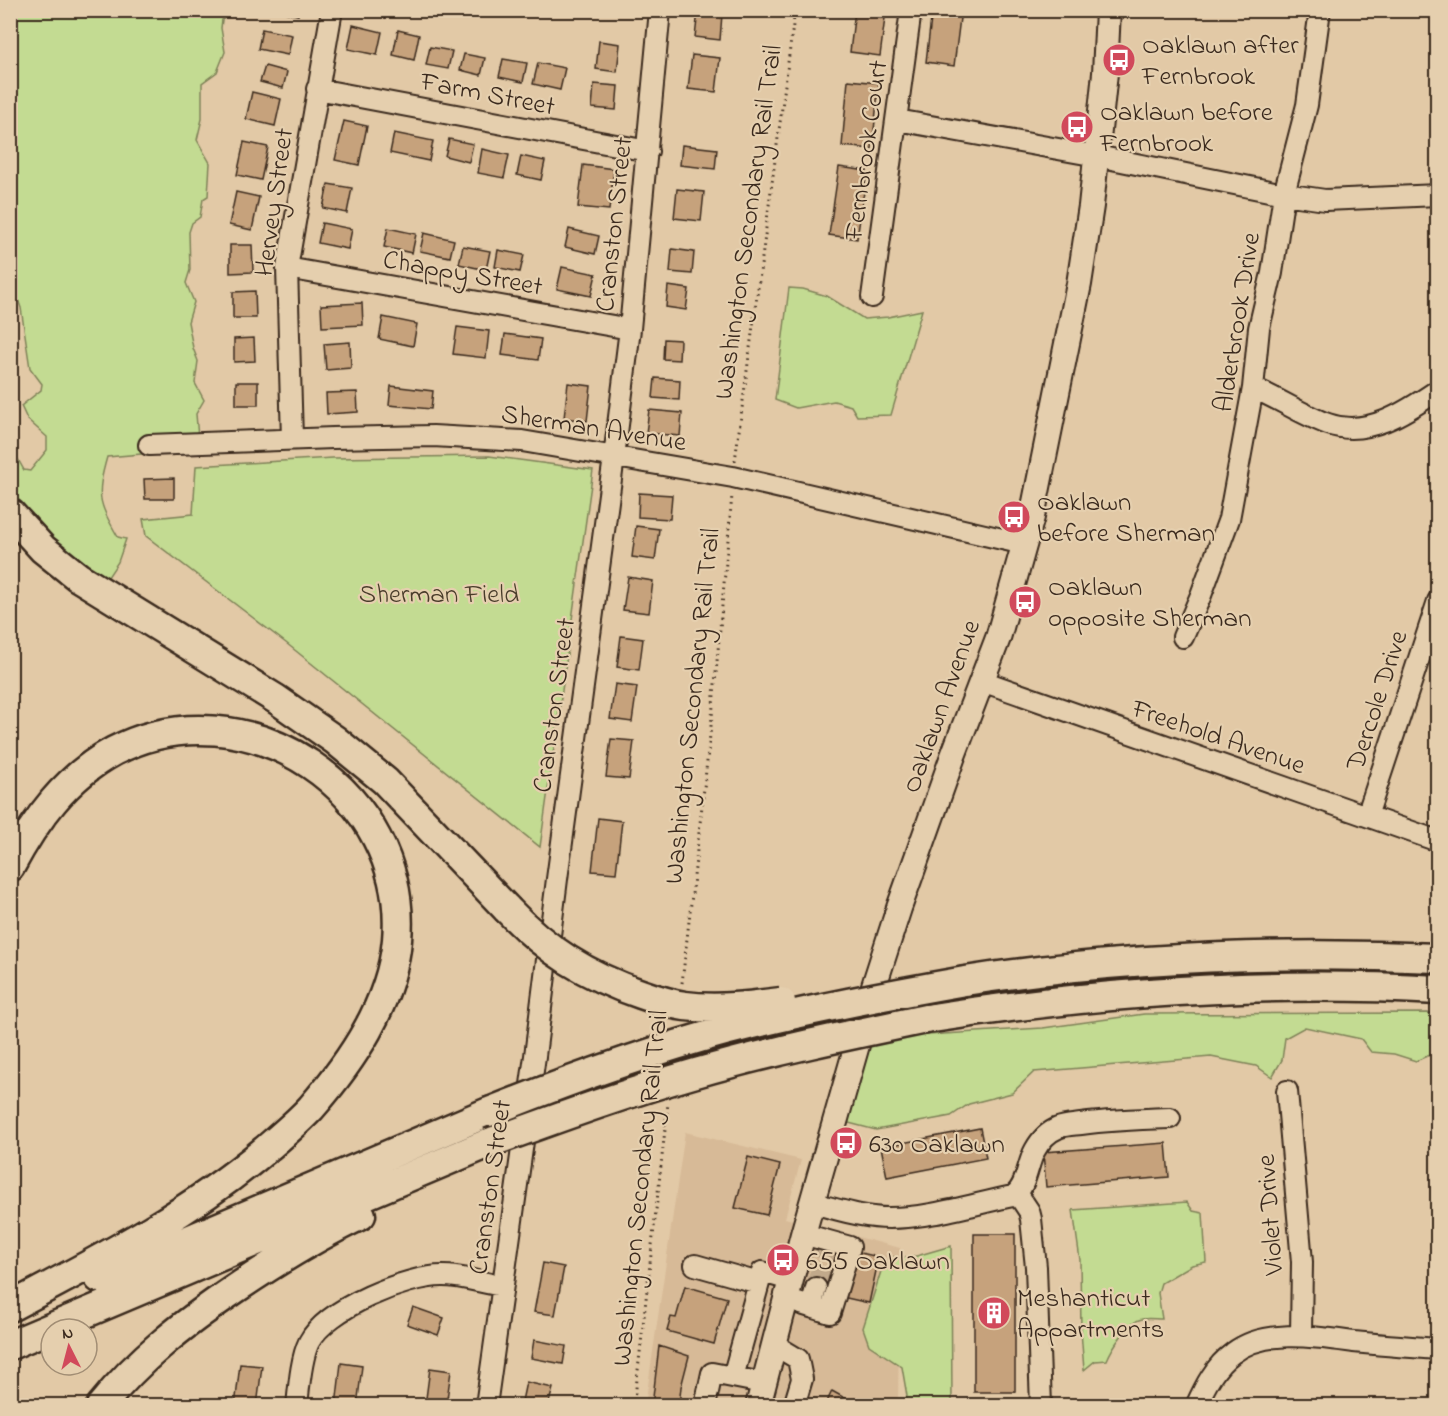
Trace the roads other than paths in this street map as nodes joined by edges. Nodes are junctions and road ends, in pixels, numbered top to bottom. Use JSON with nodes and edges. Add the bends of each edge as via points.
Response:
{"nodes":[{"id":1,"x":332,"y":10,"type":"edge"},
{"id":2,"x":660,"y":10,"type":"edge"},
{"id":3,"x":911,"y":10,"type":"edge"},
{"id":4,"x":1108,"y":10,"type":"edge"},
{"id":5,"x":1320,"y":10,"type":"edge"},
{"id":6,"x":317,"y":89,"type":"junction"},
{"id":7,"x":897,"y":120,"type":"junction"},
{"id":8,"x":648,"y":151,"type":"junction"},
{"id":9,"x":1097,"y":156,"type":"junction"},
{"id":10,"x":1284,"y":194,"type":"junction"},
{"id":11,"x":1437,"y":195,"type":"edge"},
{"id":12,"x":287,"y":268,"type":"junction"},
{"id":13,"x":873,"y":297,"type":"dead end"},
{"id":14,"x":630,"y":329,"type":"junction"},
{"id":15,"x":1253,"y":388,"type":"junction"},
{"id":16,"x":1437,"y":390,"type":"edge"},
{"id":17,"x":292,"y":439,"type":"junction"},
{"id":18,"x":149,"y":445,"type":"dead end"},
{"id":19,"x":614,"y":457,"type":"junction"},
{"id":20,"x":10,"y":513,"type":"edge"},
{"id":21,"x":1024,"y":544,"type":"junction"},
{"id":22,"x":1437,"y":601,"type":"edge"},
{"id":23,"x":1183,"y":637,"type":"dead end"},
{"id":24,"x":982,"y":681,"type":"junction"},
{"id":25,"x":1366,"y":816,"type":"junction"},
{"id":26,"x":1437,"y":841,"type":"edge"},
{"id":27,"x":10,"y":867,"type":"edge"},
{"id":28,"x":1437,"y":958,"type":"edge"},
{"id":29,"x":965,"y":981,"type":"junction"},
{"id":30,"x":1437,"y":990,"type":"edge"},
{"id":31,"x":1287,"y":1091,"type":"dead end"},
{"id":32,"x":1170,"y":1118,"type":"dead end"},
{"id":33,"x":489,"y":1150,"type":"junction"},
{"id":34,"x":1017,"y":1193,"type":"junction"},
{"id":35,"x":812,"y":1203,"type":"junction"},
{"id":36,"x":803,"y":1234,"type":"junction"},
{"id":37,"x":695,"y":1265,"type":"dead end"},
{"id":38,"x":759,"y":1283,"type":"junction"},
{"id":39,"x":502,"y":1286,"type":"junction"},
{"id":40,"x":788,"y":1290,"type":"junction"},
{"id":41,"x":10,"y":1307,"type":"edge"},
{"id":42,"x":10,"y":1316,"type":"edge"},
{"id":43,"x":1301,"y":1335,"type":"junction"},
{"id":44,"x":744,"y":1338,"type":"junction"},
{"id":45,"x":10,"y":1345,"type":"edge"},
{"id":46,"x":773,"y":1346,"type":"junction"},
{"id":47,"x":1437,"y":1349,"type":"edge"},
{"id":48,"x":733,"y":1377,"type":"junction"},
{"id":49,"x":761,"y":1394,"type":"edge"},
{"id":50,"x":101,"y":1406,"type":"edge"},
{"id":51,"x":297,"y":1406,"type":"edge"},
{"id":52,"x":486,"y":1406,"type":"edge"},
{"id":53,"x":705,"y":1406,"type":"edge"},
{"id":54,"x":794,"y":1406,"type":"edge"},
{"id":55,"x":1041,"y":1406,"type":"edge"},
{"id":56,"x":1196,"y":1406,"type":"edge"}],
"edges":[{"from":1,"to":6,"type":"street","name":"Hervey Street"},
{"from":2,"to":8,"type":"street","name":"Cranston Street"},
{"from":3,"to":7,"type":"street","name":"Fernbrook Court"},
{"from":4,"to":9,"type":"main road","name":"Oaklawn Avenue"},
{"from":5,"to":10,"type":"street","name":"Alderbrook Drive","via":[[1305,113]]},
{"from":6,"to":8,"type":"street","name":"Farm Street"},
{"from":6,"to":12,"type":"street","name":"Hervey Street"},
{"from":7,"to":9,"type":"street"},
{"from":7,"to":13,"type":"street","name":"Fernbrook Court"},
{"from":8,"to":14,"type":"street","name":"Cranston Street"},
{"from":9,"to":10,"type":"street"},
{"from":9,"to":21,"type":"main road","name":"Oaklawn Avenue","via":[[1079,284]]},
{"from":10,"to":11,"type":"street","via":[[1325,200]]},
{"from":10,"to":15,"type":"street","name":"Alderbrook Drive","via":[[1259,328]]},
{"from":12,"to":14,"type":"street","name":"Chappy Street"},
{"from":12,"to":17,"type":"street","name":"Hervey Street"},
{"from":14,"to":19,"type":"street","name":"Cranston Street"},
{"from":15,"to":16,"type":"street","via":[[1325,423],[1348,429],[1391,418]]},
{"from":15,"to":23,"type":"street","name":"Alderbrook Drive","via":[[1229,519]]},
{"from":17,"to":18,"type":"street","name":"Sherman Avenue"},
{"from":17,"to":19,"type":"street","name":"Sherman Avenue","via":[[484,437]]},
{"from":19,"to":21,"type":"street","name":"Sherman Avenue","via":[[733,477]]},
{"from":19,"to":39,"type":"street","name":"Cranston Street"},
{"from":20,"to":29,"type":"highway","bridge":true,"via":[[43,549],[78,577],[301,715],[362,761],[540,941],[574,965],[633,992],[686,1006],[765,1004]]},
{"from":21,"to":24,"type":"main road","name":"Oaklawn Avenue"},
{"from":22,"to":25,"type":"street","name":"Dercole Drive"},
{"from":24,"to":25,"type":"street","name":"Freehold Avenue"},
{"from":24,"to":35,"type":"main road","name":"Oaklawn Avenue","via":[[899,908]]},
{"from":25,"to":26,"type":"street","name":"Freehold Avenue"},
{"from":27,"to":41,"type":"highway","via":[[48,807],[98,760],[161,735],[183,731],[228,732],[298,755],[350,797],[382,850],[394,885],[398,923],[392,969],[374,1017],[340,1072],[296,1123],[239,1172],[171,1219]]},
{"from":28,"to":29,"type":"highway","via":[[1317,954],[1143,960]]},
{"from":29,"to":42,"type":"highway","bridge":true,"via":[[828,1006],[724,1031],[570,1080]]},
{"from":30,"to":33,"type":"highway","bridge":true,"via":[[1326,986],[1161,991],[1042,1002],[926,1019],[752,1058],[630,1093]]},
{"from":31,"to":43,"type":"street","name":"Violet Drive","via":[[1302,1262]]},
{"from":32,"to":34,"type":"street","via":[[1060,1127],[1048,1133],[1037,1146]]},
{"from":33,"to":45,"type":"highway"},
{"from":33,"to":50,"type":"highway","via":[[341,1225],[255,1276],[160,1343]]},
{"from":34,"to":35,"type":"street","via":[[922,1215],[890,1218],[863,1216]]},
{"from":34,"to":55,"type":"street","via":[[1031,1219]]},
{"from":35,"to":36,"type":"main road","name":"Oaklawn Avenue"},
{"from":36,"to":40,"type":"main road","name":"Oaklawn Avenue"},
{"from":36,"to":40,"type":"street","via":[[827,1244],[850,1247],[830,1313],[814,1297]]},
{"from":37,"to":38,"type":"street"},
{"from":38,"to":40,"type":"street","via":[[762,1272]]},
{"from":38,"to":44,"type":"street"},
{"from":39,"to":51,"type":"street","via":[[456,1276],[420,1278],[364,1300],[328,1320],[309,1343]]},
{"from":39,"to":52,"type":"street","name":"Cranston Street"},
{"from":40,"to":46,"type":"main road","name":"Oaklawn Avenue"},
{"from":43,"to":47,"type":"street"},
{"from":43,"to":56,"type":"street","via":[[1268,1339],[1235,1351],[1208,1380]]},
{"from":44,"to":46,"type":"street"},
{"from":44,"to":48,"type":"street"},
{"from":46,"to":49,"type":"main road","name":"Oaklawn Avenue"},
{"from":46,"to":54,"type":"street","via":[[798,1359],[802,1378]]},
{"from":48,"to":49,"type":"street"},
{"from":48,"to":53,"type":"street","via":[[712,1373]]}]}
